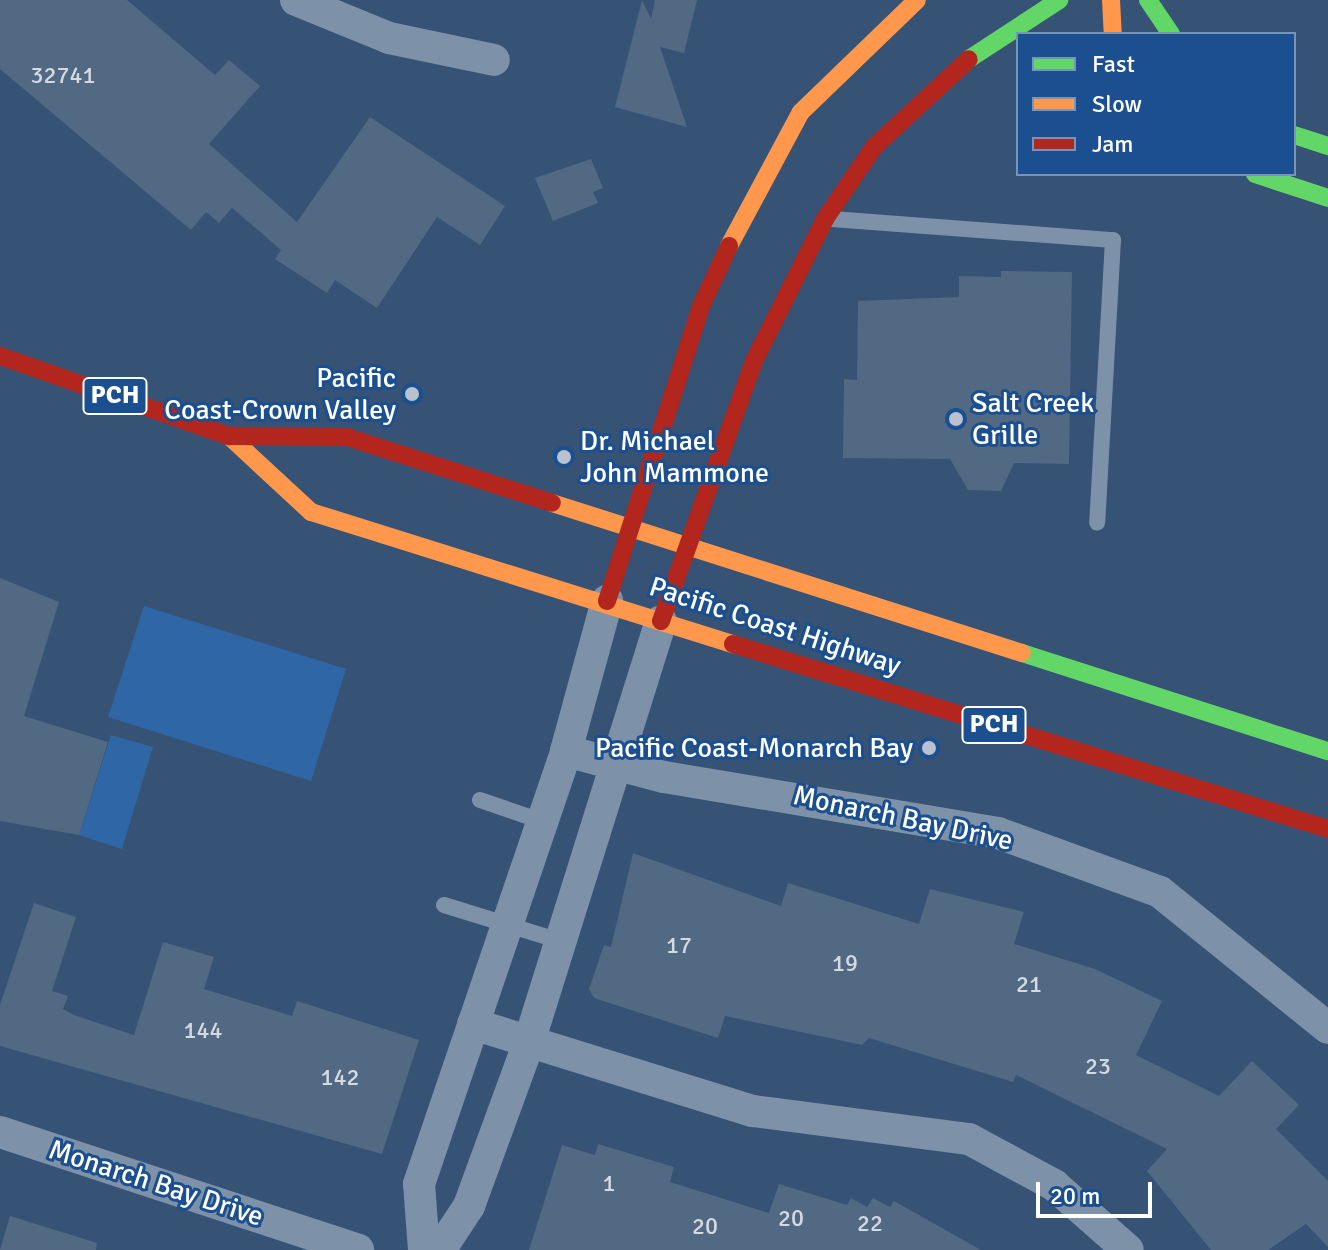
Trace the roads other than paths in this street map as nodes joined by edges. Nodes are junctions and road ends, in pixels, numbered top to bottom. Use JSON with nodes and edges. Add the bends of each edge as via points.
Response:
{"nodes":[{"id":1,"x":296,"y":0,"type":"edge"},
{"id":2,"x":917,"y":0,"type":"edge"},
{"id":3,"x":1059,"y":0,"type":"edge"},
{"id":4,"x":1111,"y":0,"type":"edge"},
{"id":5,"x":1148,"y":0,"type":"edge"},
{"id":6,"x":1113,"y":32,"type":"edge"},
{"id":7,"x":1170,"y":32,"type":"edge"},
{"id":8,"x":494,"y":60,"type":"dead end"},
{"id":9,"x":1296,"y":136,"type":"edge"},
{"id":10,"x":1328,"y":146,"type":"edge"},
{"id":11,"x":1261,"y":176,"type":"edge"},
{"id":12,"x":1328,"y":198,"type":"edge"},
{"id":13,"x":825,"y":219,"type":"junction"},
{"id":14,"x":0,"y":356,"type":"edge"},
{"id":15,"x":229,"y":436,"type":"junction"},
{"id":16,"x":1097,"y":523,"type":"dead end"},
{"id":17,"x":627,"y":526,"type":"junction"},
{"id":18,"x":685,"y":549,"type":"junction"},
{"id":19,"x":607,"y":601,"type":"junction"},
{"id":20,"x":661,"y":621,"type":"junction"},
{"id":21,"x":566,"y":751,"type":"junction"},
{"id":22,"x":1328,"y":751,"type":"edge"},
{"id":23,"x":617,"y":761,"type":"junction"},
{"id":24,"x":480,"y":800,"type":"dead end"},
{"id":25,"x":541,"y":821,"type":"junction"},
{"id":26,"x":1328,"y":829,"type":"edge"},
{"id":27,"x":444,"y":905,"type":"dead end"},
{"id":28,"x":506,"y":926,"type":"junction"},
{"id":29,"x":560,"y":941,"type":"junction"},
{"id":30,"x":473,"y":1024,"type":"junction"},
{"id":31,"x":1328,"y":1028,"type":"edge"},
{"id":32,"x":529,"y":1042,"type":"junction"},
{"id":33,"x":0,"y":1132,"type":"edge"},
{"id":34,"x":358,"y":1250,"type":"edge"},
{"id":35,"x":424,"y":1250,"type":"edge"},
{"id":36,"x":440,"y":1250,"type":"edge"},
{"id":37,"x":1128,"y":1250,"type":"edge"}],
"edges":[{"from":1,"to":8,"type":"street","via":[[389,38]]},
{"from":2,"to":17,"type":"main road","via":[[801,112],[757,185],[702,304]]},
{"from":3,"to":13,"type":"main road","via":[[970,58],[913,107],[874,147]]},
{"from":4,"to":6,"type":"main road"},
{"from":5,"to":7,"type":"main road"},
{"from":9,"to":10,"type":"main road"},
{"from":11,"to":12,"type":"main road"},
{"from":13,"to":16,"type":"lane","via":[[1113,240]]},
{"from":13,"to":18,"type":"main road","via":[[755,359]]},
{"from":14,"to":15,"type":"main road","name":"Pacific Coast Highway","number":"PCH"},
{"from":15,"to":17,"type":"main road","name":"Pacific Coast Highway","number":"PCH","via":[[347,437]]},
{"from":15,"to":19,"type":"main road","name":"Pacific Coast Highway","number":"PCH","via":[[311,512]]},
{"from":17,"to":18,"type":"main road","name":"Pacific Coast Highway","number":"PCH"},
{"from":17,"to":19,"type":"main road"},
{"from":18,"to":20,"type":"main road"},
{"from":18,"to":22,"type":"main road","name":"Pacific Coast Highway","number":"PCH"},
{"from":19,"to":20,"type":"main road","name":"Pacific Coast Highway","number":"PCH"},
{"from":19,"to":21,"type":"street"},
{"from":20,"to":23,"type":"street"},
{"from":20,"to":26,"type":"main road","name":"Pacific Coast Highway","number":"PCH"},
{"from":21,"to":23,"type":"street","name":"Monarch Bay Drive"},
{"from":21,"to":25,"type":"street"},
{"from":23,"to":29,"type":"street"},
{"from":23,"to":31,"type":"street","name":"Monarch Bay Drive","via":[[664,777],[998,833],[1160,892]]},
{"from":24,"to":25,"type":"lane"},
{"from":25,"to":28,"type":"street"},
{"from":27,"to":28,"type":"lane"},
{"from":28,"to":29,"type":"lane"},
{"from":28,"to":30,"type":"street"},
{"from":29,"to":32,"type":"street"},
{"from":30,"to":32,"type":"street"},
{"from":30,"to":35,"type":"street","via":[[419,1184]]},
{"from":32,"to":36,"type":"street","via":[[469,1206]]},
{"from":32,"to":37,"type":"street","via":[[753,1111],[969,1139],[1054,1185]]},
{"from":33,"to":34,"type":"street","name":"Monarch Bay Drive"}]}
